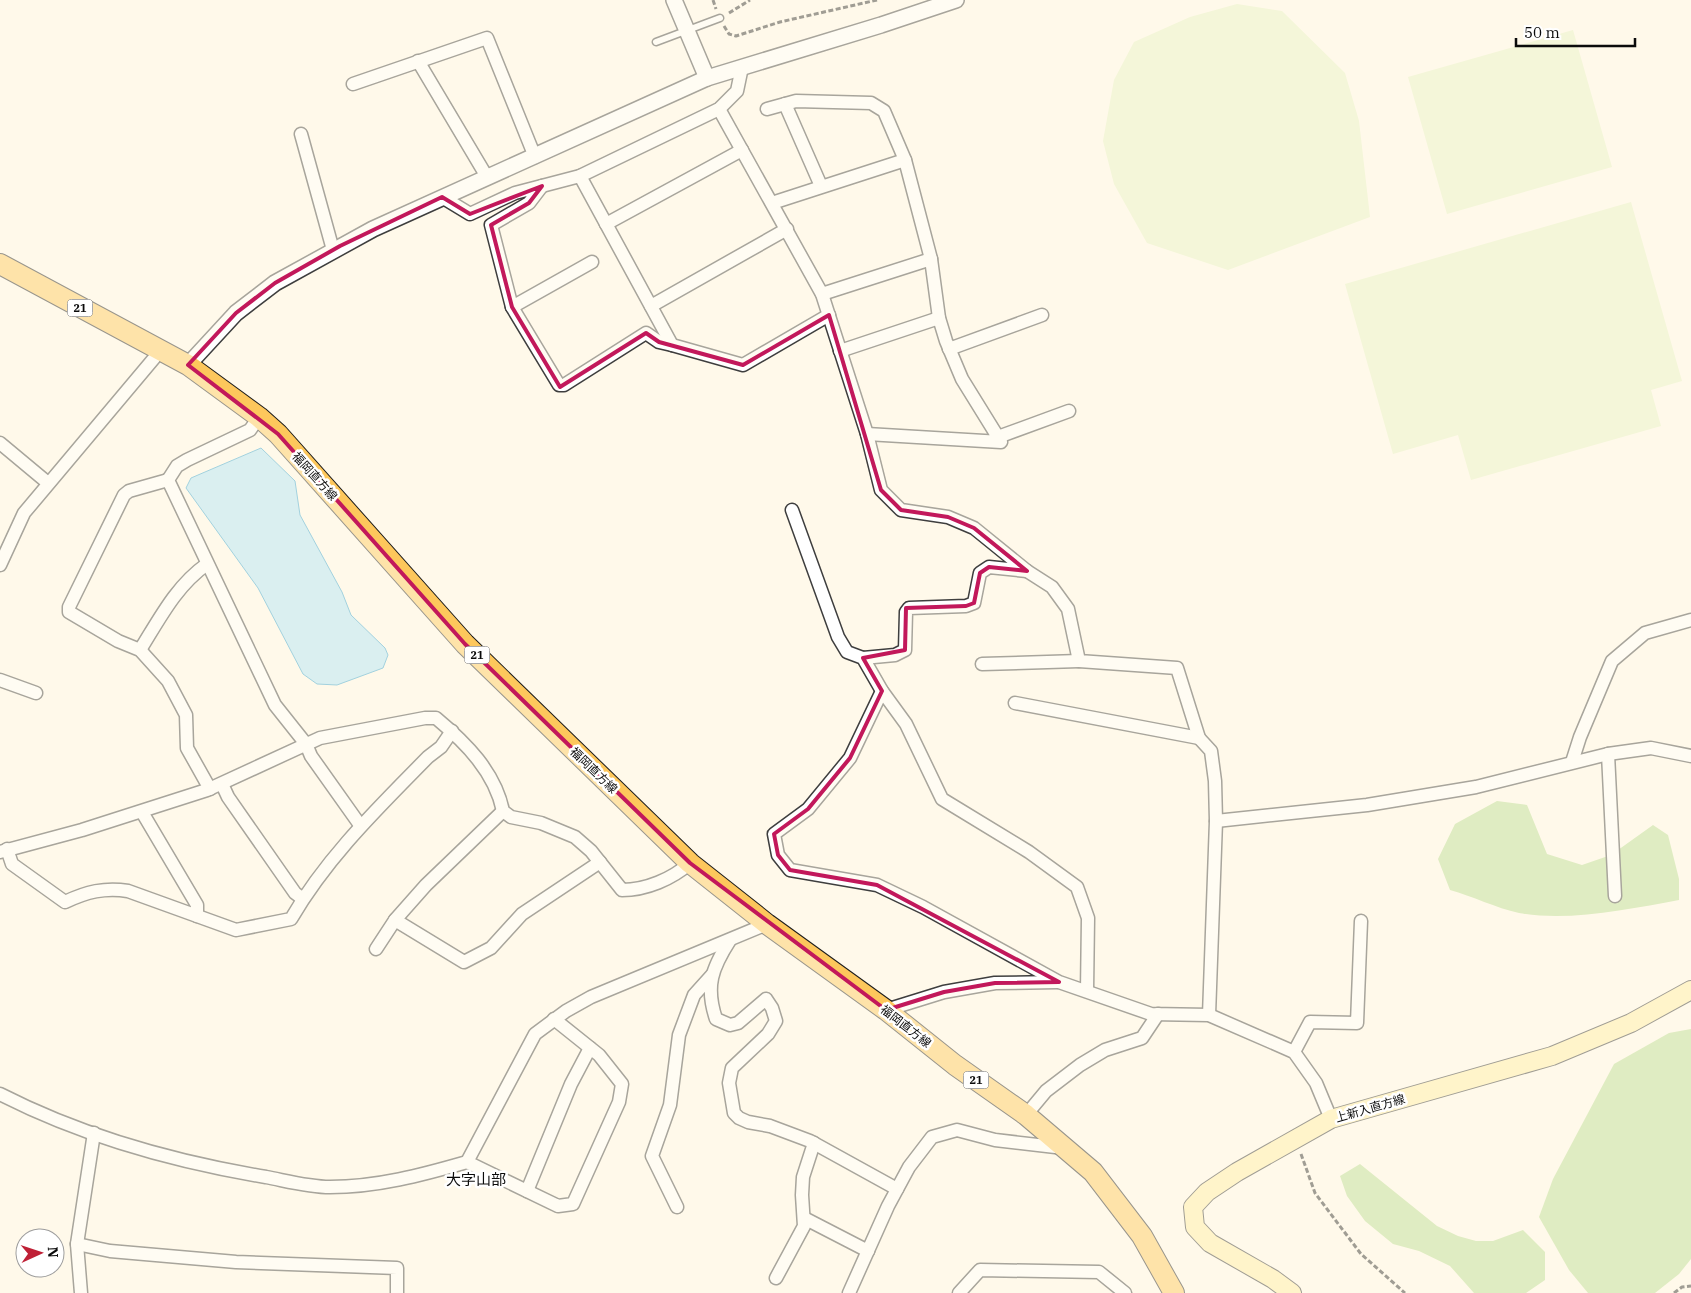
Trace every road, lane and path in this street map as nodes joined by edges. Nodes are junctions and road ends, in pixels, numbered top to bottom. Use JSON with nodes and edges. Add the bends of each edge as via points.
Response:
{"nodes":[{"id":1,"x":674,"y":0,"type":"edge"},
{"id":2,"x":750,"y":0,"type":"edge"},
{"id":3,"x":877,"y":0,"type":"edge"},
{"id":4,"x":956,"y":0,"type":"edge"},
{"id":5,"x":720,"y":18,"type":"junction"},
{"id":6,"x":687,"y":31,"type":"junction"},
{"id":7,"x":656,"y":42,"type":"dead end"},
{"id":8,"x":418,"y":61,"type":"junction"},
{"id":9,"x":742,"y":67,"type":"junction"},
{"id":10,"x":707,"y":78,"type":"junction"},
{"id":11,"x":353,"y":84,"type":"dead end"},
{"id":12,"x":785,"y":104,"type":"junction"},
{"id":13,"x":720,"y":109,"type":"junction"},
{"id":14,"x":767,"y":109,"type":"dead end"},
{"id":15,"x":301,"y":134,"type":"dead end"},
{"id":16,"x":742,"y":150,"type":"junction"},
{"id":17,"x":535,"y":157,"type":"junction"},
{"id":18,"x":905,"y":160,"type":"junction"},
{"id":19,"x":580,"y":176,"type":"junction"},
{"id":20,"x":488,"y":177,"type":"junction"},
{"id":21,"x":542,"y":186,"type":"junction"},
{"id":22,"x":821,"y":186,"type":"junction"},
{"id":23,"x":442,"y":197,"type":"junction"},
{"id":24,"x":772,"y":203,"type":"junction"},
{"id":25,"x":606,"y":224,"type":"junction"},
{"id":26,"x":787,"y":229,"type":"junction"},
{"id":27,"x":333,"y":250,"type":"junction"},
{"id":28,"x":931,"y":259,"type":"junction"},
{"id":29,"x":592,"y":262,"type":"dead end"},
{"id":30,"x":0,"y":264,"type":"edge"},
{"id":31,"x":822,"y":294,"type":"junction"},
{"id":32,"x":512,"y":306,"type":"junction"},
{"id":33,"x":651,"y":306,"type":"junction"},
{"id":34,"x":828,"y":315,"type":"junction"},
{"id":35,"x":1042,"y":315,"type":"dead end"},
{"id":36,"x":939,"y":318,"type":"junction"},
{"id":37,"x":672,"y":345,"type":"junction"},
{"id":38,"x":949,"y":349,"type":"junction"},
{"id":39,"x":161,"y":350,"type":"junction"},
{"id":40,"x":840,"y":351,"type":"junction"},
{"id":41,"x":188,"y":365,"type":"junction"},
{"id":42,"x":1069,"y":411,"type":"dead end"},
{"id":43,"x":259,"y":416,"type":"junction"},
{"id":44,"x":867,"y":434,"type":"junction"},
{"id":45,"x":998,"y":437,"type":"junction"},
{"id":46,"x":0,"y":444,"type":"edge"},
{"id":47,"x":168,"y":480,"type":"junction"},
{"id":48,"x":48,"y":483,"type":"junction"},
{"id":49,"x":792,"y":510,"type":"dead end"},
{"id":50,"x":207,"y":564,"type":"junction"},
{"id":51,"x":0,"y":565,"type":"edge"},
{"id":52,"x":1027,"y":571,"type":"junction"},
{"id":53,"x":1691,"y":620,"type":"edge"},
{"id":54,"x":140,"y":650,"type":"junction"},
{"id":55,"x":863,"y":658,"type":"junction"},
{"id":56,"x":1078,"y":661,"type":"junction"},
{"id":57,"x":982,"y":664,"type":"dead end"},
{"id":58,"x":0,"y":680,"type":"edge"},
{"id":59,"x":882,"y":691,"type":"junction"},
{"id":60,"x":36,"y":693,"type":"dead end"},
{"id":61,"x":1014,"y":703,"type":"dead end"},
{"id":62,"x":452,"y":731,"type":"junction"},
{"id":63,"x":1199,"y":738,"type":"junction"},
{"id":64,"x":306,"y":744,"type":"junction"},
{"id":65,"x":1608,"y":754,"type":"junction"},
{"id":66,"x":1691,"y":756,"type":"edge"},
{"id":67,"x":1572,"y":762,"type":"junction"},
{"id":68,"x":222,"y":784,"type":"junction"},
{"id":69,"x":210,"y":788,"type":"junction"},
{"id":70,"x":503,"y":811,"type":"junction"},
{"id":71,"x":142,"y":812,"type":"junction"},
{"id":72,"x":1216,"y":821,"type":"junction"},
{"id":73,"x":360,"y":826,"type":"junction"},
{"id":74,"x":4,"y":851,"type":"edge"},
{"id":75,"x":600,"y":862,"type":"junction"},
{"id":76,"x":690,"y":864,"type":"junction"},
{"id":77,"x":1615,"y":896,"type":"dead end"},
{"id":78,"x":303,"y":899,"type":"junction"},
{"id":79,"x":197,"y":916,"type":"junction"},
{"id":80,"x":395,"y":920,"type":"junction"},
{"id":81,"x":1361,"y":922,"type":"dead end"},
{"id":82,"x":767,"y":924,"type":"junction"},
{"id":83,"x":730,"y":940,"type":"junction"},
{"id":84,"x":376,"y":949,"type":"dead end"},
{"id":85,"x":712,"y":975,"type":"junction"},
{"id":86,"x":1059,"y":982,"type":"junction"},
{"id":87,"x":1691,"y":990,"type":"edge"},
{"id":88,"x":1087,"y":991,"type":"junction"},
{"id":89,"x":886,"y":1010,"type":"junction"},
{"id":90,"x":1158,"y":1014,"type":"junction"},
{"id":91,"x":1209,"y":1015,"type":"junction"},
{"id":92,"x":554,"y":1019,"type":"junction"},
{"id":93,"x":590,"y":1048,"type":"junction"},
{"id":94,"x":1294,"y":1052,"type":"junction"},
{"id":95,"x":0,"y":1094,"type":"edge"},
{"id":96,"x":1026,"y":1115,"type":"junction"},
{"id":97,"x":1331,"y":1119,"type":"junction"},
{"id":98,"x":94,"y":1133,"type":"junction"},
{"id":99,"x":1296,"y":1139,"type":"junction"},
{"id":100,"x":814,"y":1143,"type":"junction"},
{"id":101,"x":1067,"y":1149,"type":"junction"},
{"id":102,"x":467,"y":1162,"type":"junction"},
{"id":103,"x":897,"y":1189,"type":"junction"},
{"id":104,"x":528,"y":1191,"type":"junction"},
{"id":105,"x":677,"y":1208,"type":"dead end"},
{"id":106,"x":804,"y":1218,"type":"junction"},
{"id":107,"x":77,"y":1244,"type":"junction"},
{"id":108,"x":868,"y":1251,"type":"junction"},
{"id":109,"x":776,"y":1278,"type":"dead end"},
{"id":110,"x":1691,"y":1286,"type":"edge"},
{"id":111,"x":81,"y":1293,"type":"edge"},
{"id":112,"x":397,"y":1293,"type":"edge"},
{"id":113,"x":849,"y":1293,"type":"edge"},
{"id":114,"x":959,"y":1293,"type":"edge"},
{"id":115,"x":1124,"y":1293,"type":"edge"},
{"id":116,"x":1174,"y":1293,"type":"edge"},
{"id":117,"x":1292,"y":1293,"type":"edge"},
{"id":118,"x":1405,"y":1293,"type":"edge"},
{"id":119,"x":1674,"y":1293,"type":"edge"}],
"edges":[{"from":1,"to":6,"type":"street"},
{"from":2,"to":5,"type":"path"},
{"from":3,"to":5,"type":"path","via":[[780,22],[736,36],[729,34]]},
{"from":4,"to":9,"type":"street"},
{"from":5,"to":6,"type":"lane"},
{"from":6,"to":7,"type":"lane"},
{"from":6,"to":10,"type":"street"},
{"from":8,"to":11,"type":"street"},
{"from":8,"to":17,"type":"street","via":[[487,38]]},
{"from":8,"to":20,"type":"street"},
{"from":9,"to":10,"type":"street"},
{"from":9,"to":13,"type":"street","via":[[737,91]]},
{"from":10,"to":17,"type":"street"},
{"from":12,"to":14,"type":"street"},
{"from":12,"to":18,"type":"street","via":[[796,101],[872,103],[884,111]]},
{"from":12,"to":22,"type":"street"},
{"from":13,"to":16,"type":"street"},
{"from":13,"to":19,"type":"street"},
{"from":15,"to":27,"type":"street"},
{"from":16,"to":24,"type":"street"},
{"from":16,"to":25,"type":"street"},
{"from":17,"to":20,"type":"street"},
{"from":18,"to":22,"type":"street"},
{"from":18,"to":28,"type":"street"},
{"from":19,"to":21,"type":"street"},
{"from":19,"to":25,"type":"street"},
{"from":20,"to":23,"type":"street"},
{"from":21,"to":23,"type":"street","via":[[515,193],[470,214]]},
{"from":21,"to":32,"type":"street","via":[[529,203],[491,225]]},
{"from":22,"to":24,"type":"street"},
{"from":23,"to":27,"type":"street"},
{"from":24,"to":26,"type":"street"},
{"from":25,"to":33,"type":"street"},
{"from":26,"to":31,"type":"street"},
{"from":26,"to":33,"type":"street"},
{"from":27,"to":41,"type":"street","via":[[275,283],[236,313]]},
{"from":28,"to":31,"type":"street"},
{"from":28,"to":36,"type":"street"},
{"from":29,"to":32,"type":"street"},
{"from":30,"to":39,"type":"main road","name":"福岡直方線","number":"21"},
{"from":31,"to":34,"type":"street"},
{"from":32,"to":37,"type":"street","via":[[559,385],[564,385],[646,333],[659,342]]},
{"from":33,"to":37,"type":"street"},
{"from":34,"to":37,"type":"street","via":[[743,365]]},
{"from":34,"to":40,"type":"street"},
{"from":35,"to":38,"type":"street"},
{"from":36,"to":38,"type":"street"},
{"from":36,"to":40,"type":"street"},
{"from":38,"to":45,"type":"street","via":[[962,379]]},
{"from":39,"to":41,"type":"main road","name":"福岡直方線","number":"21"},
{"from":39,"to":48,"type":"street"},
{"from":40,"to":44,"type":"street"},
{"from":41,"to":43,"type":"main road","name":"福岡直方線","number":"21"},
{"from":42,"to":45,"type":"street"},
{"from":43,"to":47,"type":"street","via":[[250,430],[177,466]]},
{"from":43,"to":76,"type":"main road","name":"福岡直方線","number":"21","via":[[466,644]]},
{"from":44,"to":45,"type":"street","via":[[1001,442]]},
{"from":44,"to":52,"type":"street","via":[[881,490],[901,510],[948,517],[974,528]]},
{"from":46,"to":48,"type":"street"},
{"from":47,"to":50,"type":"street"},
{"from":47,"to":54,"type":"street","via":[[124,495],[68,607],[69,612]]},
{"from":48,"to":51,"type":"street","via":[[24,513]]},
{"from":49,"to":55,"type":"street","via":[[838,637],[847,652]]},
{"from":50,"to":54,"type":"street","via":[[178,590]]},
{"from":50,"to":64,"type":"street","via":[[275,705]]},
{"from":52,"to":55,"type":"street","via":[[988,567],[980,573],[974,603],[909,608],[906,612],[905,650],[895,655]]},
{"from":52,"to":56,"type":"street","via":[[1052,587],[1068,609]]},
{"from":53,"to":67,"type":"street","via":[[1645,633],[1612,661]]},
{"from":54,"to":69,"type":"street","via":[[180,700],[186,715],[187,748]]},
{"from":55,"to":59,"type":"street"},
{"from":56,"to":57,"type":"street"},
{"from":56,"to":63,"type":"street","via":[[1177,668]]},
{"from":58,"to":60,"type":"street"},
{"from":59,"to":86,"type":"street","via":[[850,758],[808,808],[774,834],[778,855],[790,870],[877,885]]},
{"from":59,"to":88,"type":"street","via":[[906,724],[942,799],[1030,852],[1077,887],[1088,918]]},
{"from":61,"to":63,"type":"street"},
{"from":62,"to":64,"type":"street","via":[[436,718],[425,718],[320,738]]},
{"from":62,"to":70,"type":"street","via":[[475,753],[500,799]]},
{"from":62,"to":73,"type":"street","via":[[441,747]]},
{"from":63,"to":72,"type":"street","via":[[1211,751]]},
{"from":64,"to":68,"type":"street"},
{"from":64,"to":73,"type":"street"},
{"from":65,"to":66,"type":"street","via":[[1651,748]]},
{"from":65,"to":67,"type":"street"},
{"from":65,"to":77,"type":"street"},
{"from":67,"to":72,"type":"street","via":[[1476,786],[1407,798]]},
{"from":68,"to":69,"type":"street"},
{"from":68,"to":78,"type":"street","via":[[295,893]]},
{"from":69,"to":71,"type":"street"},
{"from":70,"to":75,"type":"street","via":[[511,817],[541,823],[575,836]]},
{"from":70,"to":80,"type":"street","via":[[433,878]]},
{"from":71,"to":74,"type":"street"},
{"from":71,"to":79,"type":"street","via":[[197,905]]},
{"from":72,"to":91,"type":"street"},
{"from":73,"to":78,"type":"street"},
{"from":74,"to":79,"type":"street","via":[[12,864],[65,902],[90,891],[113,888]]},
{"from":75,"to":76,"type":"street","via":[[622,890],[634,890],[676,876]]},
{"from":75,"to":80,"type":"street","via":[[522,914],[491,948],[464,962]]},
{"from":76,"to":82,"type":"main road","name":"福岡直方線","number":"21"},
{"from":78,"to":79,"type":"street","via":[[291,919],[236,930]]},
{"from":80,"to":84,"type":"street"},
{"from":81,"to":94,"type":"street","via":[[1358,1023],[1310,1022]]},
{"from":82,"to":83,"type":"street"},
{"from":82,"to":89,"type":"main road","name":"福岡直方線","number":"21"},
{"from":83,"to":85,"type":"street","via":[[716,961]]},
{"from":83,"to":92,"type":"street","via":[[591,996]]},
{"from":85,"to":100,"type":"street","via":[[712,1006],[716,1018],[730,1025],[738,1023],[766,999],[776,1022],[768,1034],[732,1068],[729,1083],[734,1113],[748,1122],[793,1133]]},
{"from":85,"to":105,"type":"street","via":[[694,995],[680,1035],[670,1105],[652,1156]]},
{"from":86,"to":88,"type":"street"},
{"from":86,"to":89,"type":"street","via":[[995,983],[944,992]]},
{"from":87,"to":97,"type":"main road","name":"上新入直方線","via":[[1631,1023],[1552,1056]]},
{"from":88,"to":90,"type":"street"},
{"from":89,"to":96,"type":"main road","name":"福岡直方線","number":"21","via":[[955,1065]]},
{"from":90,"to":91,"type":"street"},
{"from":90,"to":96,"type":"street","via":[[1142,1038],[1105,1050],[1080,1065],[1046,1091]]},
{"from":91,"to":94,"type":"street"},
{"from":92,"to":93,"type":"street"},
{"from":92,"to":102,"type":"street","via":[[535,1034]]},
{"from":93,"to":104,"type":"street","via":[[571,1084]]},
{"from":93,"to":104,"type":"street","via":[[622,1084],[619,1102],[573,1204],[558,1206]]},
{"from":94,"to":97,"type":"street","via":[[1316,1083]]},
{"from":95,"to":98,"type":"street","via":[[37,1113]]},
{"from":96,"to":101,"type":"main road","name":"福岡直方線","number":"21"},
{"from":97,"to":99,"type":"main road","name":"上新入直方線"},
{"from":98,"to":102,"type":"street","via":[[215,1168],[329,1187],[385,1183]]},
{"from":98,"to":107,"type":"street"},
{"from":99,"to":117,"type":"main road","name":"上新入直方線","via":[[1237,1172],[1193,1206],[1195,1227],[1210,1242]]},
{"from":99,"to":118,"type":"path","via":[[1315,1193],[1361,1254]]},
{"from":100,"to":103,"type":"street"},
{"from":100,"to":106,"type":"street","via":[[803,1177]]},
{"from":101,"to":103,"type":"street","via":[[995,1140],[957,1130],[932,1137]]},
{"from":101,"to":116,"type":"main road","name":"福岡直方線","number":"21","via":[[1093,1172],[1142,1236]]},
{"from":102,"to":104,"type":"street"},
{"from":103,"to":108,"type":"street"},
{"from":106,"to":108,"type":"street"},
{"from":106,"to":109,"type":"street","via":[[804,1226]]},
{"from":107,"to":111,"type":"street"},
{"from":107,"to":112,"type":"street","via":[[110,1251],[236,1262],[397,1268]]},
{"from":108,"to":113,"type":"street"},
{"from":110,"to":119,"type":"path","via":[[1682,1287]]},
{"from":114,"to":115,"type":"street","via":[[980,1270],[1100,1272]]}]}
